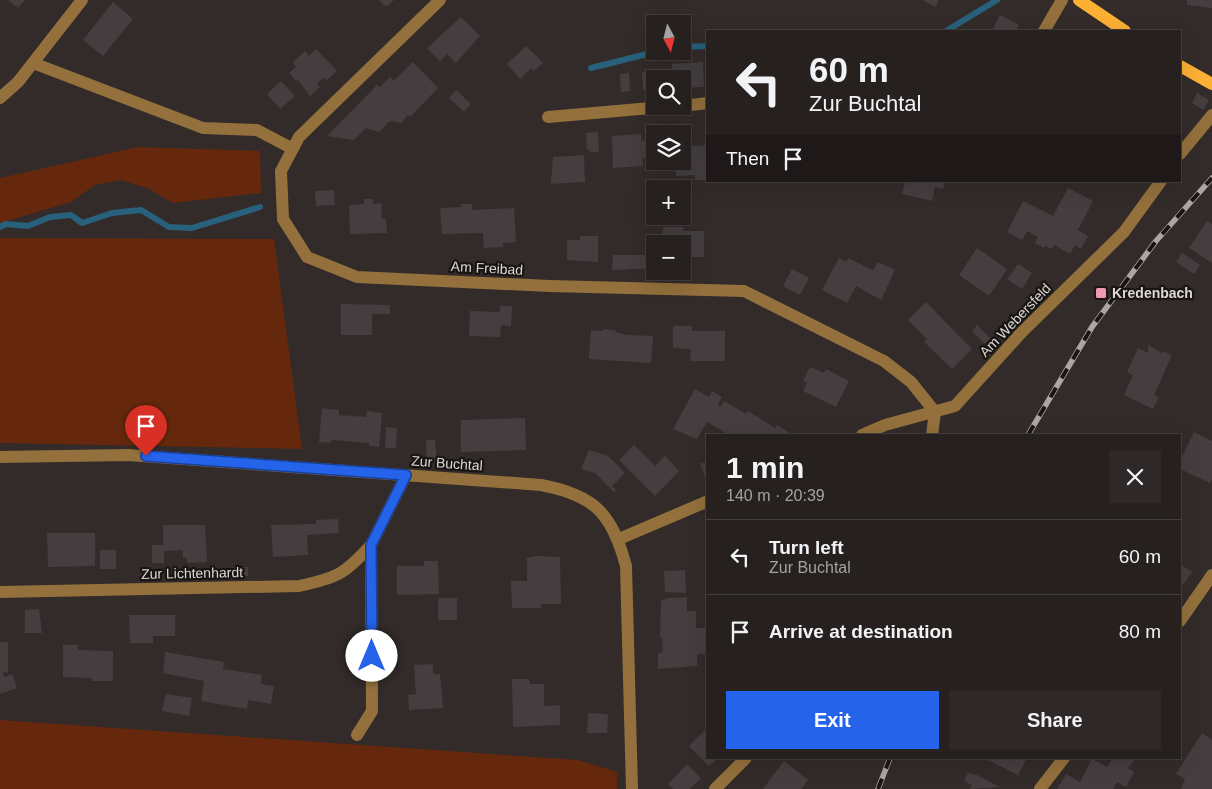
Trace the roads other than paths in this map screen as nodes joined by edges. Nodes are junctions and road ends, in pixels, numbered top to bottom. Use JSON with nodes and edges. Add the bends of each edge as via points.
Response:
{"nodes":[{"id":1,"x":82,"y":0,"type":"edge"},
{"id":2,"x":440,"y":0,"type":"edge"},
{"id":3,"x":1062,"y":0,"type":"edge"},
{"id":4,"x":1079,"y":0,"type":"edge"},
{"id":5,"x":1045,"y":30,"type":"edge"},
{"id":6,"x":1124,"y":30,"type":"edge"},
{"id":7,"x":33,"y":63,"type":"junction"},
{"id":8,"x":1181,"y":67,"type":"edge"},
{"id":9,"x":1212,"y":84,"type":"edge"},
{"id":10,"x":0,"y":98,"type":"edge"},
{"id":11,"x":706,"y":104,"type":"edge"},
{"id":12,"x":691,"y":105,"type":"edge"},
{"id":13,"x":646,"y":108,"type":"edge"},
{"id":14,"x":1212,"y":115,"type":"edge"},
{"id":15,"x":548,"y":117,"type":"dead end"},
{"id":16,"x":293,"y":149,"type":"junction"},
{"id":17,"x":1181,"y":153,"type":"edge"},
{"id":18,"x":1160,"y":182,"type":"edge"},
{"id":19,"x":935,"y":412,"type":"junction"},
{"id":20,"x":864,"y":434,"type":"edge"},
{"id":21,"x":932,"y":434,"type":"edge"},
{"id":22,"x":0,"y":457,"type":"edge"},
{"id":23,"x":406,"y":475,"type":"junction"},
{"id":24,"x":706,"y":502,"type":"edge"},
{"id":25,"x":619,"y":539,"type":"junction"},
{"id":26,"x":371,"y":545,"type":"junction"},
{"id":27,"x":1212,"y":575,"type":"edge"},
{"id":28,"x":0,"y":592,"type":"edge"},
{"id":29,"x":1181,"y":620,"type":"edge"},
{"id":30,"x":356,"y":735,"type":"dead end"},
{"id":31,"x":745,"y":759,"type":"edge"},
{"id":32,"x":1063,"y":759,"type":"edge"},
{"id":33,"x":632,"y":789,"type":"edge"},
{"id":34,"x":715,"y":789,"type":"edge"},
{"id":35,"x":1040,"y":789,"type":"edge"}],
"edges":[{"from":1,"to":7,"type":"street"},
{"from":2,"to":16,"type":"street","name":"Am Freibad","via":[[299,136]]},
{"from":3,"to":5,"type":"street"},
{"from":4,"to":6,"type":"main road"},
{"from":7,"to":10,"type":"street"},
{"from":7,"to":16,"type":"street","via":[[203,128],[257,130]]},
{"from":8,"to":9,"type":"main road"},
{"from":11,"to":12,"type":"street"},
{"from":13,"to":15,"type":"street"},
{"from":14,"to":17,"type":"street"},
{"from":16,"to":19,"type":"street","name":"Am Freibad","via":[[282,171],[283,219],[307,257],[357,277],[744,291],[884,361],[911,382]]},
{"from":18,"to":19,"type":"street","name":"Am Webersfeld","via":[[1124,232],[1022,332],[955,406]]},
{"from":19,"to":20,"type":"street","name":"Am Webersfeld"},
{"from":19,"to":21,"type":"street"},
{"from":22,"to":23,"type":"street","name":"Zur Buchtal","via":[[128,455]]},
{"from":23,"to":25,"type":"street","name":"Zur Buchtal","via":[[569,490],[597,505]]},
{"from":23,"to":26,"type":"street","name":"Zur Lichtenhardt"},
{"from":24,"to":25,"type":"street"},
{"from":25,"to":33,"type":"street","name":"Zur Buchtal","via":[[626,566]]},
{"from":26,"to":28,"type":"street","name":"Zur Lichtenhardt","via":[[348,570],[299,586]]},
{"from":26,"to":30,"type":"street","name":"Zur Lichtenhardt","via":[[372,711]]},
{"from":27,"to":29,"type":"street"},
{"from":31,"to":34,"type":"street"},
{"from":32,"to":35,"type":"street"}]}
